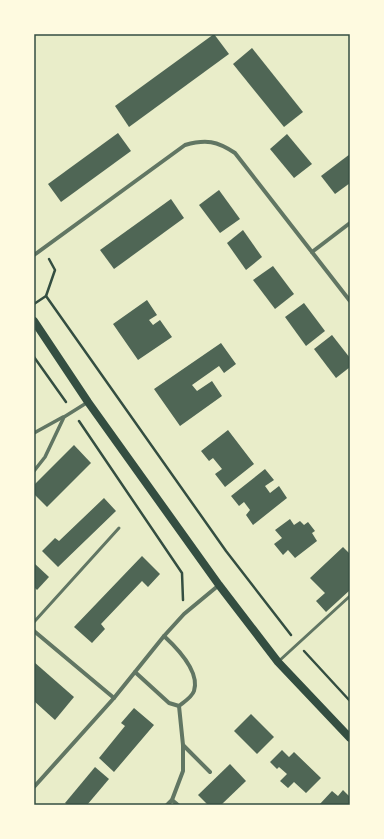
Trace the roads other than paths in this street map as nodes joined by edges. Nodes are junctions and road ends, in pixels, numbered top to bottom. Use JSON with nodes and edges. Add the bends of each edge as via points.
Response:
{"nodes":[{"id":1,"x":350,"y":223,"type":"edge"},
{"id":2,"x":312,"y":252,"type":"junction"},
{"id":3,"x":34,"y":255,"type":"edge"},
{"id":4,"x":350,"y":301,"type":"edge"},
{"id":5,"x":34,"y":321,"type":"edge"},
{"id":6,"x":88,"y":402,"type":"junction"},
{"id":7,"x":64,"y":417,"type":"junction"},
{"id":8,"x":34,"y":432,"type":"edge"},
{"id":9,"x":34,"y":471,"type":"edge"},
{"id":10,"x":119,"y":528,"type":"dead end"},
{"id":11,"x":219,"y":585,"type":"junction"},
{"id":12,"x":350,"y":596,"type":"edge"},
{"id":13,"x":34,"y":622,"type":"edge"},
{"id":14,"x":34,"y":631,"type":"edge"},
{"id":15,"x":164,"y":636,"type":"junction"},
{"id":16,"x":278,"y":662,"type":"junction"},
{"id":17,"x":135,"y":672,"type":"junction"},
{"id":18,"x":114,"y":698,"type":"junction"},
{"id":19,"x":179,"y":706,"type":"junction"},
{"id":20,"x":350,"y":738,"type":"edge"},
{"id":21,"x":183,"y":745,"type":"junction"},
{"id":22,"x":210,"y":772,"type":"dead end"},
{"id":23,"x":34,"y":787,"type":"edge"},
{"id":24,"x":172,"y":800,"type":"junction"},
{"id":25,"x":167,"y":805,"type":"edge"},
{"id":26,"x":178,"y":805,"type":"edge"}],
"edges":[{"from":1,"to":2,"type":"street"},
{"from":2,"to":3,"type":"street","via":[[235,153],[223,145],[198,141],[185,145]]},
{"from":2,"to":4,"type":"street"},
{"from":5,"to":6,"type":"main road"},
{"from":6,"to":7,"type":"street"},
{"from":6,"to":11,"type":"main road"},
{"from":7,"to":8,"type":"street"},
{"from":7,"to":9,"type":"street","via":[[45,457]]},
{"from":10,"to":13,"type":"lane"},
{"from":11,"to":15,"type":"street","via":[[184,614]]},
{"from":11,"to":16,"type":"main road"},
{"from":12,"to":16,"type":"lane"},
{"from":14,"to":18,"type":"street"},
{"from":15,"to":17,"type":"street"},
{"from":15,"to":19,"type":"street","via":[[176,647],[192,670],[195,681],[194,692]]},
{"from":16,"to":20,"type":"main road"},
{"from":17,"to":18,"type":"street"},
{"from":17,"to":19,"type":"street","via":[[169,702]]},
{"from":18,"to":23,"type":"street"},
{"from":19,"to":21,"type":"street"},
{"from":21,"to":22,"type":"street"},
{"from":21,"to":24,"type":"street","via":[[183,771]]},
{"from":24,"to":25,"type":"street"},
{"from":24,"to":26,"type":"street"}]}
